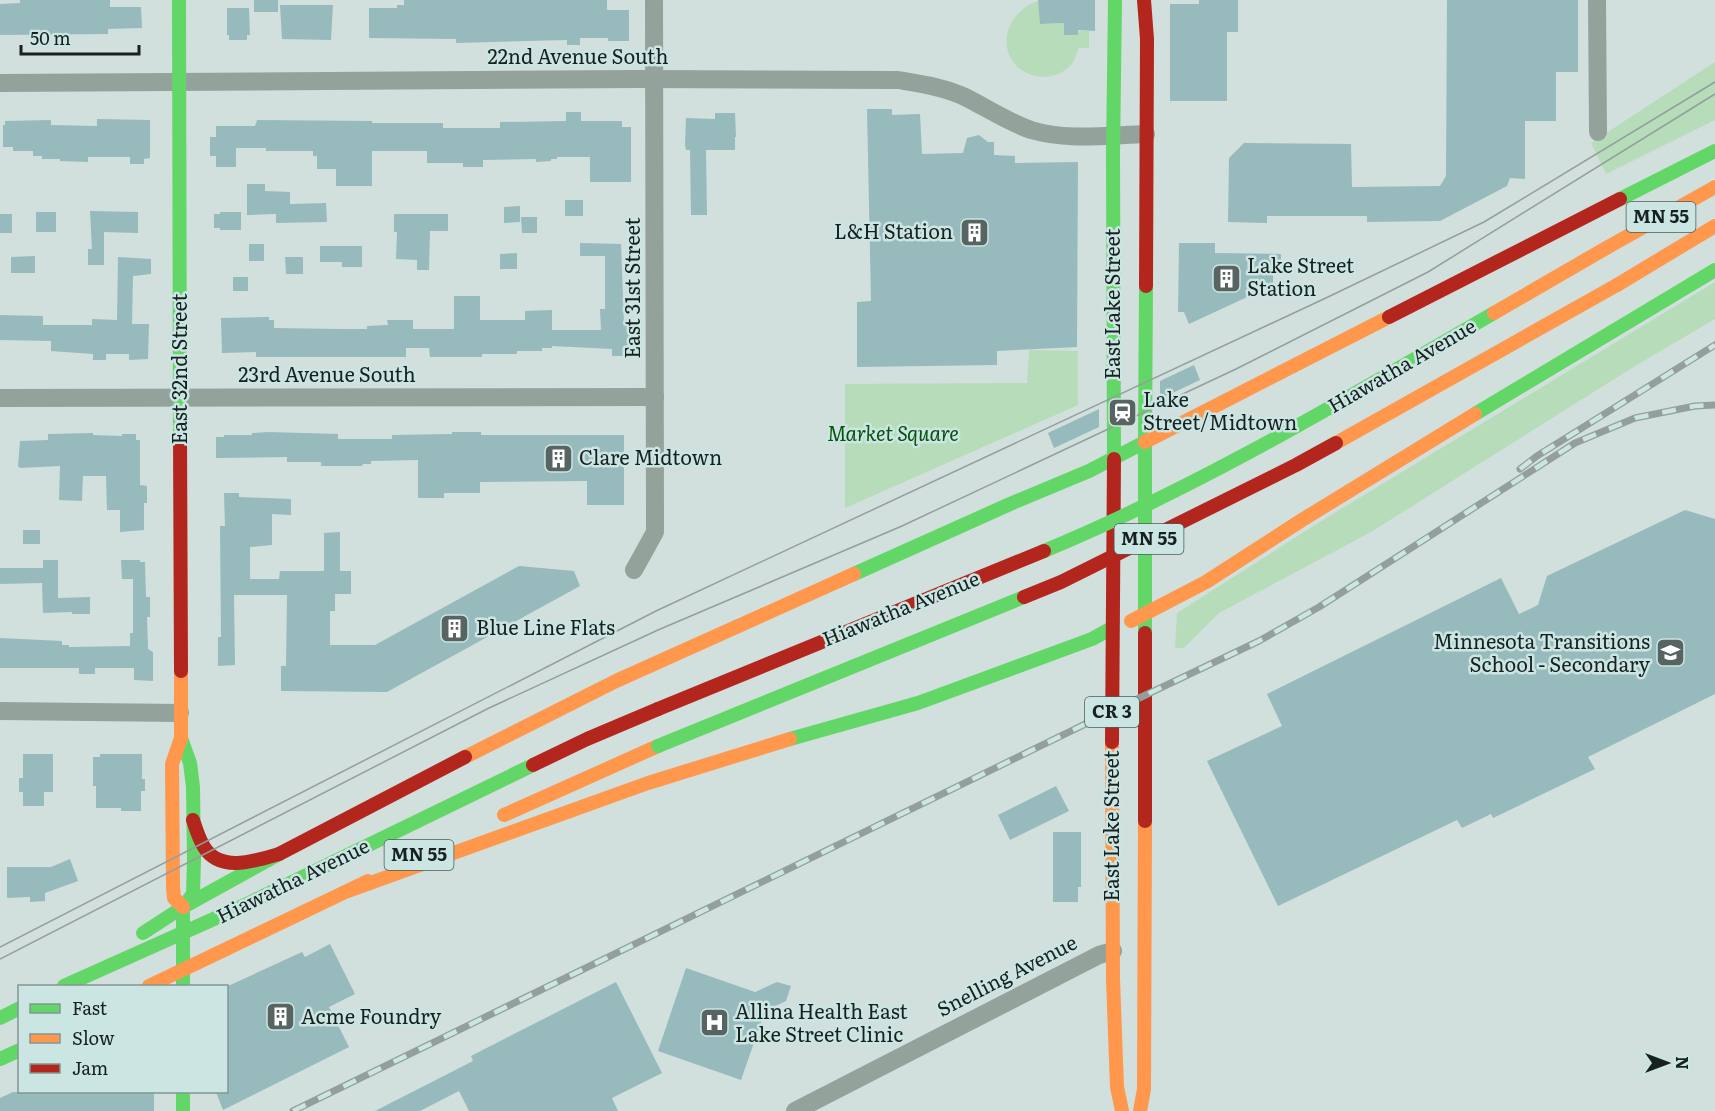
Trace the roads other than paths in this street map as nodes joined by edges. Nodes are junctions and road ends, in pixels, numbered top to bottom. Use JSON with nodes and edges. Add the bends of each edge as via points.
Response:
{"nodes":[{"id":1,"x":179,"y":0,"type":"edge"},
{"id":2,"x":654,"y":0,"type":"edge"},
{"id":3,"x":1115,"y":0,"type":"edge"},
{"id":4,"x":1144,"y":0,"type":"edge"},
{"id":5,"x":1597,"y":0,"type":"edge"},
{"id":6,"x":655,"y":79,"type":"junction"},
{"id":7,"x":179,"y":82,"type":"junction"},
{"id":8,"x":0,"y":83,"type":"edge"},
{"id":9,"x":1598,"y":132,"type":"dead end"},
{"id":10,"x":1146,"y":134,"type":"junction"},
{"id":11,"x":1113,"y":135,"type":"junction"},
{"id":12,"x":1715,"y":151,"type":"edge"},
{"id":13,"x":1715,"y":187,"type":"edge"},
{"id":14,"x":1715,"y":226,"type":"edge"},
{"id":15,"x":1715,"y":270,"type":"edge"},
{"id":16,"x":655,"y":396,"type":"junction"},
{"id":17,"x":0,"y":398,"type":"edge"},
{"id":18,"x":179,"y":398,"type":"junction"},
{"id":19,"x":1146,"y":442,"type":"junction"},
{"id":20,"x":1114,"y":459,"type":"junction"},
{"id":21,"x":634,"y":570,"type":"dead end"},
{"id":22,"x":1146,"y":614,"type":"junction"},
{"id":23,"x":1112,"y":628,"type":"junction"},
{"id":24,"x":0,"y":711,"type":"edge"},
{"id":25,"x":180,"y":713,"type":"junction"},
{"id":26,"x":181,"y":738,"type":"junction"},
{"id":27,"x":496,"y":819,"type":"dead end"},
{"id":28,"x":193,"y":820,"type":"junction"},
{"id":29,"x":453,"y":839,"type":"dead end"},
{"id":30,"x":279,"y":854,"type":"junction"},
{"id":31,"x":348,"y":891,"type":"junction"},
{"id":32,"x":183,"y":907,"type":"junction"},
{"id":33,"x":182,"y":933,"type":"junction"},
{"id":34,"x":1113,"y":951,"type":"junction"},
{"id":35,"x":183,"y":970,"type":"junction"},
{"id":36,"x":66,"y":985,"type":"edge"},
{"id":37,"x":67,"y":985,"type":"edge"},
{"id":38,"x":153,"y":985,"type":"edge"},
{"id":39,"x":183,"y":985,"type":"edge"},
{"id":40,"x":18,"y":1009,"type":"edge"},
{"id":41,"x":0,"y":1018,"type":"edge"},
{"id":42,"x":18,"y":1051,"type":"edge"},
{"id":43,"x":0,"y":1059,"type":"edge"},
{"id":44,"x":183,"y":1093,"type":"edge"},
{"id":45,"x":183,"y":1111,"type":"edge"},
{"id":46,"x":795,"y":1111,"type":"edge"},
{"id":47,"x":1122,"y":1111,"type":"edge"},
{"id":48,"x":1140,"y":1111,"type":"edge"}],
"edges":[{"from":1,"to":7,"type":"main road","name":"East 32nd Street"},
{"from":2,"to":6,"type":"street","name":"East 31st Street"},
{"from":3,"to":11,"type":"main road","name":"East Lake Street","number":"CR 3"},
{"from":4,"to":10,"type":"main road","name":"East Lake Street","number":"CR 3"},
{"from":5,"to":9,"type":"street"},
{"from":6,"to":7,"type":"street","name":"22nd Avenue South"},
{"from":6,"to":11,"type":"street","name":"22nd Avenue South","via":[[898,80],[963,96],[1033,130],[1058,135]]},
{"from":6,"to":16,"type":"street","name":"East 31st Street"},
{"from":7,"to":8,"type":"street","name":"22nd Avenue South"},
{"from":7,"to":18,"type":"main road","name":"East 32nd Street"},
{"from":10,"to":11,"type":"street","name":"22nd Avenue South"},
{"from":10,"to":19,"type":"main road","name":"East Lake Street","number":"CR 3"},
{"from":11,"to":20,"type":"main road","name":"East Lake Street","number":"CR 3"},
{"from":12,"to":19,"type":"main road"},
{"from":13,"to":33,"type":"main road","name":"Hiawatha Avenue","number":"MN 55","bridge":true,"via":[[1294,429],[1126,515],[587,739]]},
{"from":14,"to":27,"type":"main road","name":"Hiawatha Avenue","number":"MN 55","bridge":true,"via":[[1296,465],[1061,582],[658,746]]},
{"from":15,"to":22,"type":"main road"},
{"from":16,"to":18,"type":"street","name":"23rd Avenue South"},
{"from":16,"to":21,"type":"street","name":"East 31st Street","via":[[654,532]]},
{"from":17,"to":18,"type":"street","name":"23rd Avenue South"},
{"from":18,"to":25,"type":"main road","name":"East 32nd Street"},
{"from":19,"to":20,"type":"main road"},
{"from":19,"to":22,"type":"main road","name":"East Lake Street","number":"CR 3"},
{"from":20,"to":23,"type":"main road","name":"East Lake Street","number":"CR 3"},
{"from":20,"to":30,"type":"main road","via":[[616,681]]},
{"from":22,"to":23,"type":"main road"},
{"from":22,"to":48,"type":"main road","name":"East Lake Street","number":"CR 3","via":[[1144,1089]]},
{"from":23,"to":31,"type":"main road","via":[[1092,639],[918,703],[648,783]]},
{"from":23,"to":34,"type":"main road","name":"East Lake Street","number":"CR 3"},
{"from":24,"to":25,"type":"street"},
{"from":25,"to":26,"type":"main road","name":"East 32nd Street"},
{"from":26,"to":28,"type":"main road","name":"East 32nd Street","via":[[190,763]]},
{"from":26,"to":32,"type":"main road","name":"East 32nd Street","via":[[172,764],[173,870],[174,898]]},
{"from":28,"to":30,"type":"main road","via":[[208,852],[225,861],[248,863]]},
{"from":28,"to":32,"type":"main road","name":"East 32nd Street","via":[[193,894]]},
{"from":29,"to":31,"type":"main road","name":"Hiawatha Avenue","number":"MN 55"},
{"from":30,"to":32,"type":"main road"},
{"from":31,"to":35,"type":"main road","name":"Hiawatha Avenue","number":"MN 55"},
{"from":32,"to":33,"type":"main road","name":"East 32nd Street"},
{"from":32,"to":36,"type":"main road"},
{"from":33,"to":35,"type":"main road","name":"East 32nd Street"},
{"from":33,"to":37,"type":"main road","name":"Hiawatha Avenue","number":"MN 55"},
{"from":34,"to":46,"type":"street","name":"Snelling Avenue"},
{"from":34,"to":47,"type":"main road","name":"East Lake Street","number":"CR 3","via":[[1117,1087]]},
{"from":35,"to":38,"type":"main road","name":"Hiawatha Avenue","number":"MN 55"},
{"from":35,"to":39,"type":"main road","name":"East 32nd Street"},
{"from":40,"to":41,"type":"main road"},
{"from":42,"to":43,"type":"main road"},
{"from":44,"to":45,"type":"main road"}]}
